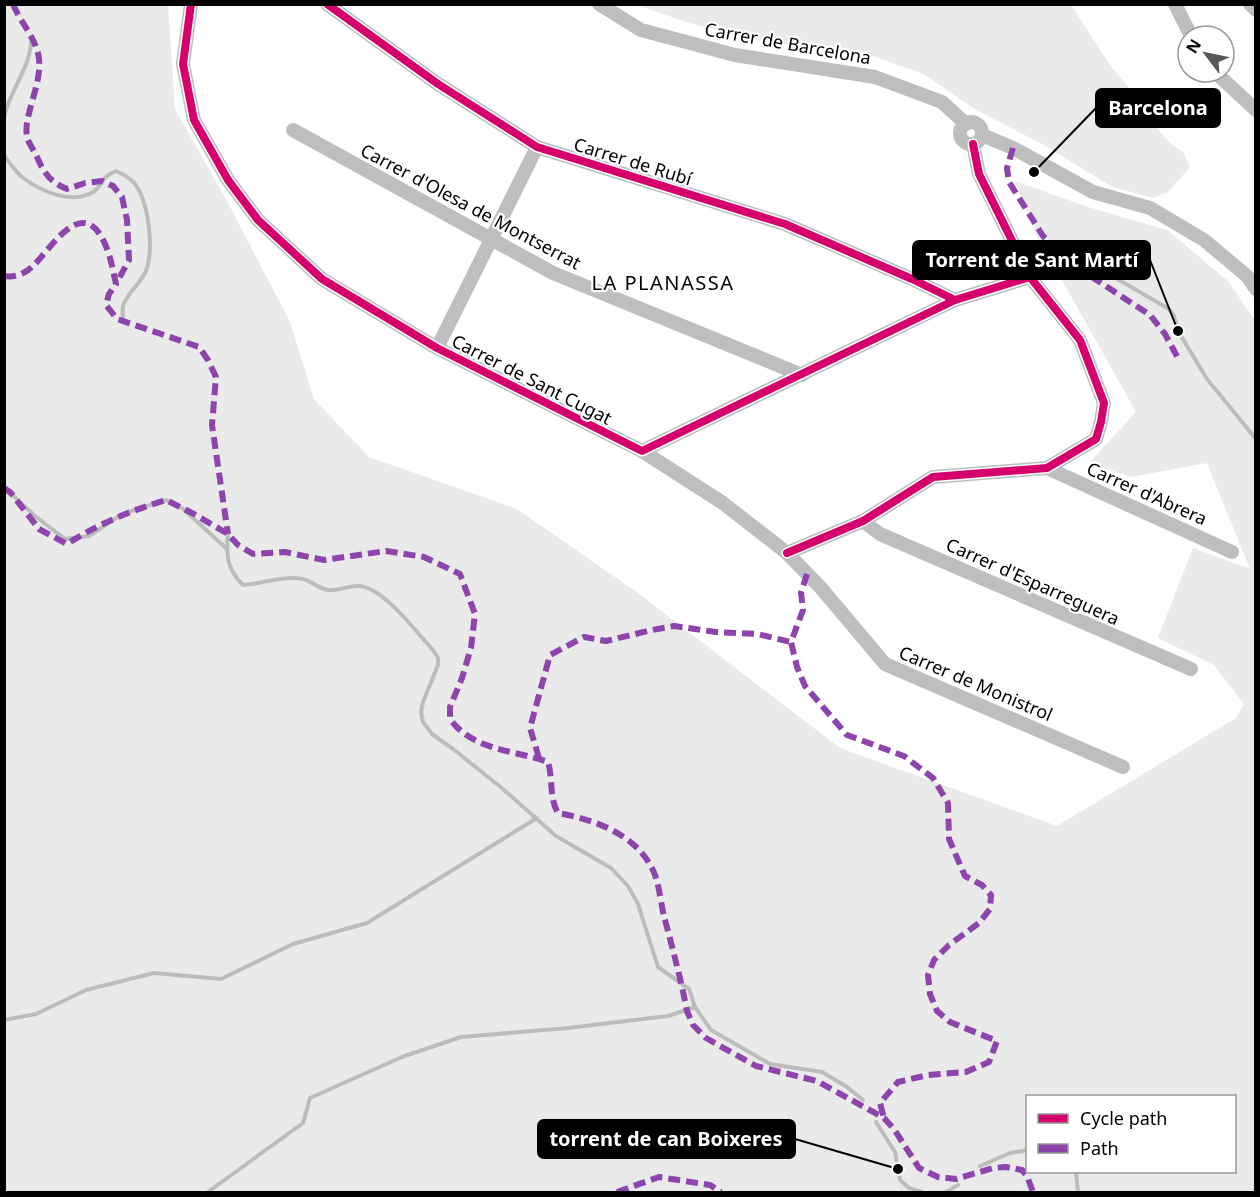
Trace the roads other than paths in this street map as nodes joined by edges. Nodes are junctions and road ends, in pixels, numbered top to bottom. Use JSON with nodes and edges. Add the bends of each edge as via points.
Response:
{"nodes":[{"id":1,"x":191,"y":4,"type":"edge"},
{"id":2,"x":327,"y":4,"type":"edge"},
{"id":3,"x":599,"y":4,"type":"edge"},
{"id":4,"x":1175,"y":4,"type":"edge"},
{"id":5,"x":1250,"y":4,"type":"edge"},
{"id":6,"x":1256,"y":10,"type":"edge"},
{"id":7,"x":1185,"y":24,"type":"edge"},
{"id":8,"x":1228,"y":84,"type":"edge"},
{"id":9,"x":1256,"y":110,"type":"edge"},
{"id":10,"x":293,"y":130,"type":"dead end"},
{"id":11,"x":978,"y":140,"type":"junction"},
{"id":12,"x":537,"y":147,"type":"junction"},
{"id":13,"x":491,"y":238,"type":"junction"},
{"id":14,"x":1030,"y":277,"type":"junction"},
{"id":15,"x":1256,"y":289,"type":"edge"},
{"id":16,"x":956,"y":300,"type":"junction"},
{"id":17,"x":437,"y":348,"type":"junction"},
{"id":18,"x":802,"y":375,"type":"junction"},
{"id":19,"x":642,"y":451,"type":"junction"},
{"id":20,"x":1047,"y":468,"type":"junction"},
{"id":21,"x":863,"y":521,"type":"junction"},
{"id":22,"x":1232,"y":552,"type":"dead end"},
{"id":23,"x":787,"y":553,"type":"junction"},
{"id":24,"x":1191,"y":669,"type":"dead end"},
{"id":25,"x":1123,"y":767,"type":"dead end"}],
"edges":[{"from":1,"to":17,"type":"street","name":"Carrer de Sant Cugat","via":[[183,64],[194,120],[228,180],[258,220],[322,279]]},
{"from":2,"to":12,"type":"street","name":"Carrer de Rubí","via":[[438,84]]},
{"from":3,"to":11,"type":"street","name":"Carrer de Barcelona","via":[[641,30],[725,52],[875,77],[942,102],[966,124],[961,129],[965,142]]},
{"from":4,"to":7,"type":"street"},
{"from":5,"to":6,"type":"street"},
{"from":8,"to":9,"type":"street"},
{"from":10,"to":13,"type":"street","name":"Carrer d'Olesa de Montserrat"},
{"from":11,"to":14,"type":"street","via":[[979,174]]},
{"from":11,"to":15,"type":"street","via":[[1000,141],[1093,192],[1150,208],[1204,240],[1247,276]]},
{"from":12,"to":13,"type":"street"},
{"from":12,"to":16,"type":"street","name":"Carrer de Rubí","via":[[785,224]]},
{"from":13,"to":17,"type":"street"},
{"from":13,"to":18,"type":"street","name":"Carrer d'Olesa de Montserrat","via":[[553,273]]},
{"from":14,"to":16,"type":"street"},
{"from":14,"to":20,"type":"street","via":[[1080,340],[1104,403],[1096,439]]},
{"from":16,"to":18,"type":"street"},
{"from":17,"to":19,"type":"street","name":"Carrer de Sant Cugat"},
{"from":18,"to":19,"type":"street"},
{"from":19,"to":23,"type":"street","name":"Carrer de Sant Cugat","via":[[723,503]]},
{"from":20,"to":21,"type":"street","via":[[933,477]]},
{"from":20,"to":22,"type":"street","name":"Carrer d'Abrera"},
{"from":21,"to":23,"type":"street"},
{"from":21,"to":24,"type":"street","name":"Carrer d'Esparreguera","via":[[891,538]]},
{"from":23,"to":25,"type":"street","name":"Carrer de Monistrol","via":[[885,663]]}]}
